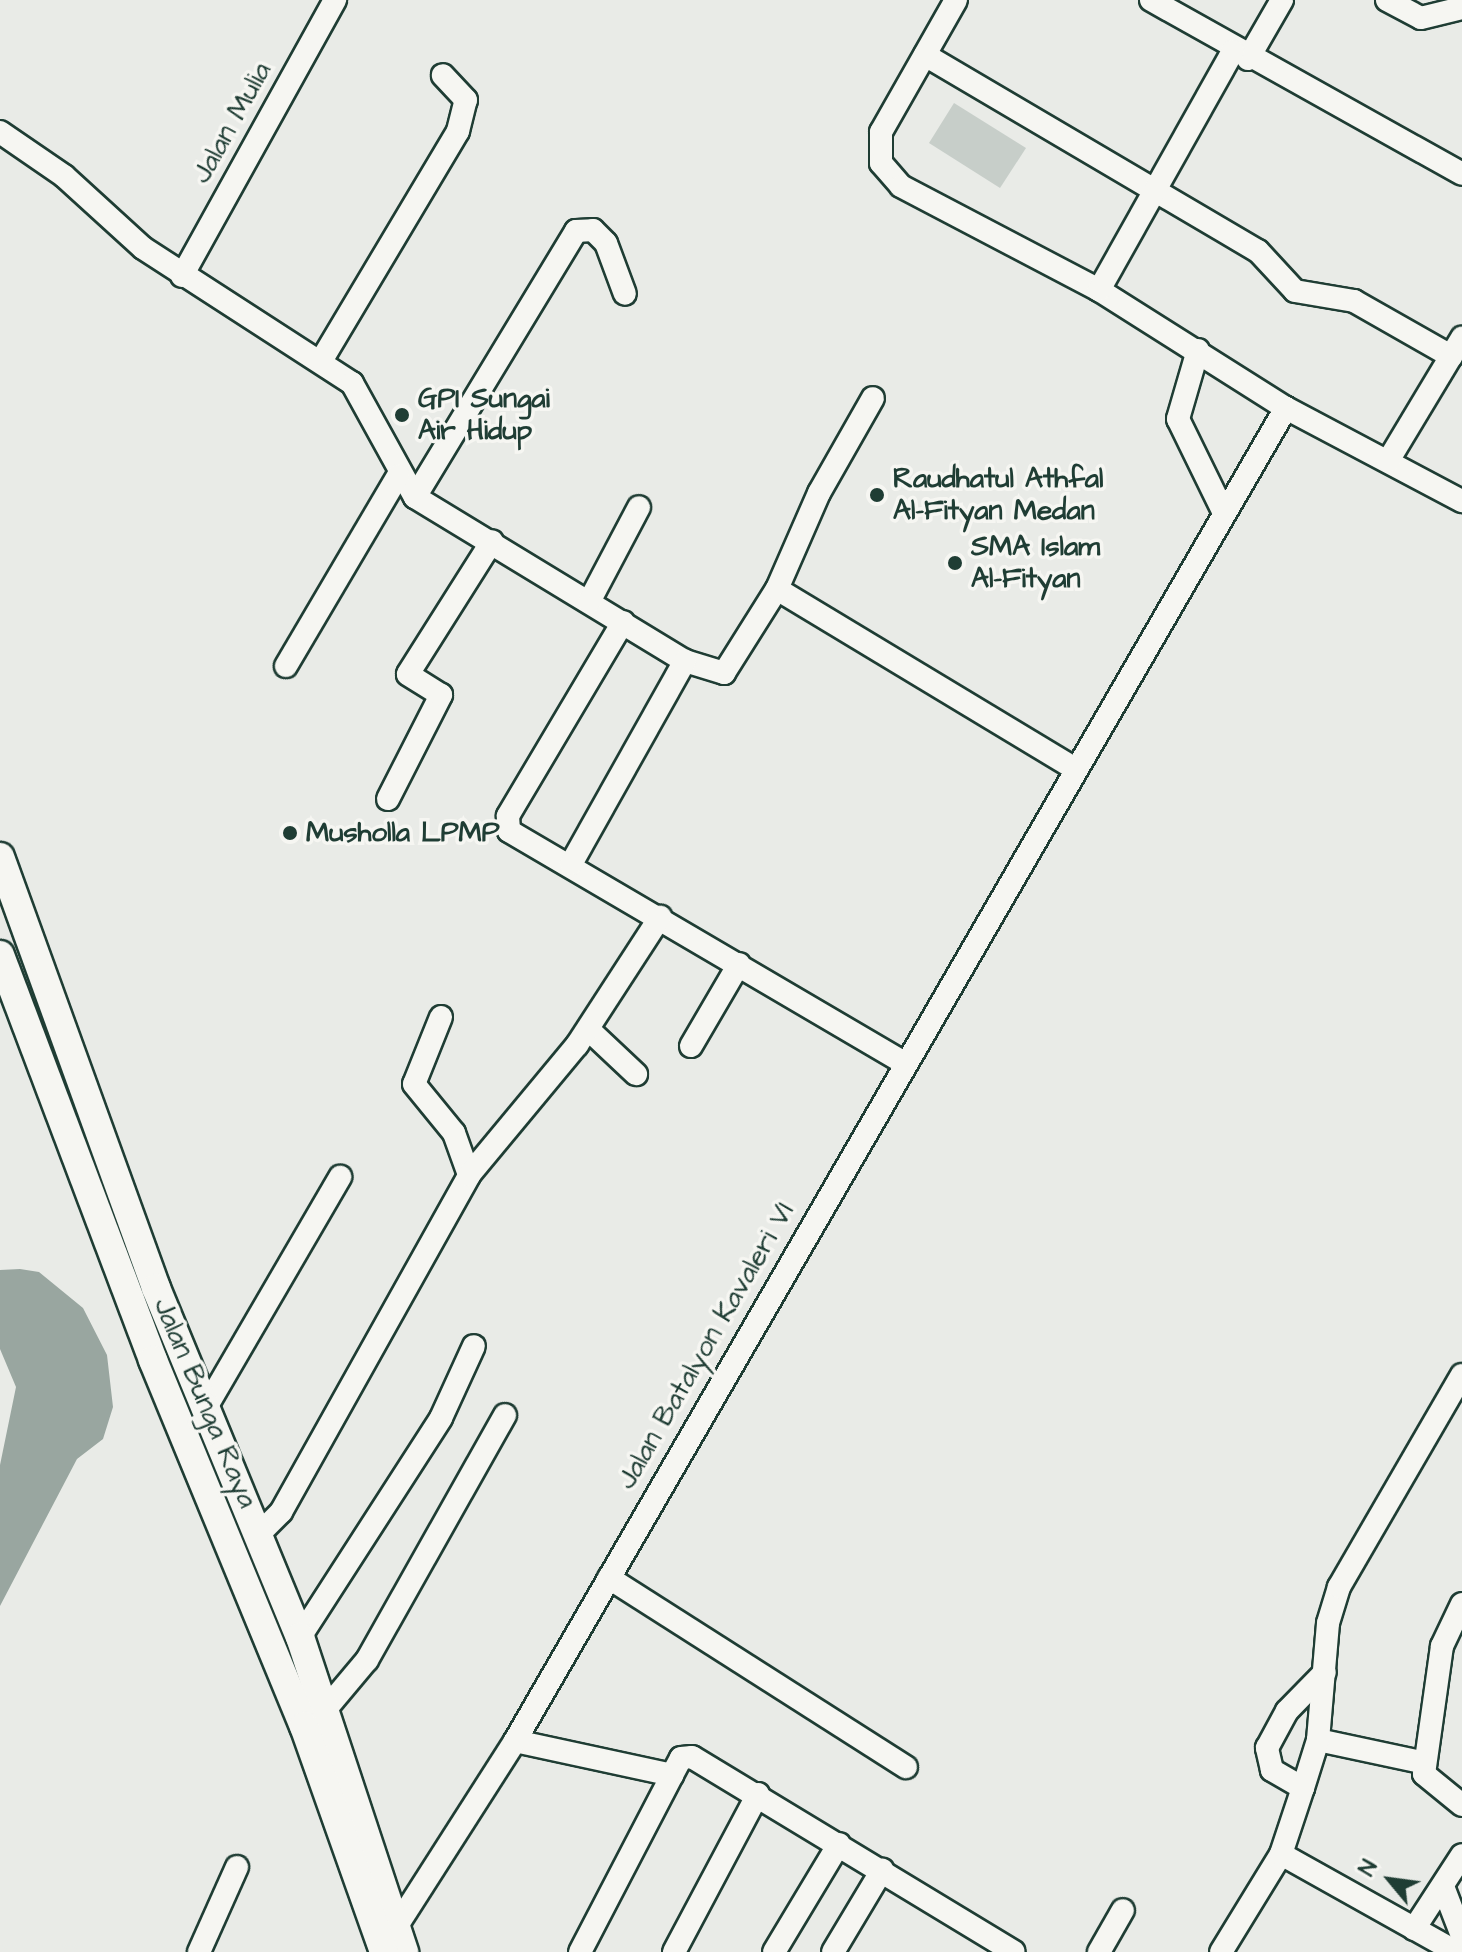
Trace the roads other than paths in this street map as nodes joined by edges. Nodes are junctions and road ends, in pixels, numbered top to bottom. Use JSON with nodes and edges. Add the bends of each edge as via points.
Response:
{"nodes":[{"id":1,"x":335,"y":0,"type":"edge"},
{"id":2,"x":956,"y":0,"type":"edge"},
{"id":3,"x":1151,"y":0,"type":"edge"},
{"id":4,"x":1282,"y":0,"type":"edge"},
{"id":5,"x":1387,"y":0,"type":"edge"},
{"id":6,"x":1462,"y":8,"type":"edge"},
{"id":7,"x":925,"y":55,"type":"junction"},
{"id":8,"x":1240,"y":55,"type":"junction"},
{"id":9,"x":443,"y":75,"type":"dead end"},
{"id":10,"x":0,"y":132,"type":"edge"},
{"id":11,"x":1462,"y":174,"type":"edge"},
{"id":12,"x":1157,"y":187,"type":"junction"},
{"id":13,"x":182,"y":276,"type":"junction"},
{"id":14,"x":1099,"y":290,"type":"junction"},
{"id":15,"x":625,"y":294,"type":"dead end"},
{"id":16,"x":1457,"y":347,"type":"edge"},
{"id":17,"x":1198,"y":350,"type":"junction"},
{"id":18,"x":321,"y":361,"type":"junction"},
{"id":19,"x":873,"y":398,"type":"dead end"},
{"id":20,"x":1286,"y":408,"type":"junction"},
{"id":21,"x":1388,"y":461,"type":"junction"},
{"id":22,"x":398,"y":476,"type":"junction"},
{"id":23,"x":415,"y":497,"type":"junction"},
{"id":24,"x":1462,"y":501,"type":"edge"},
{"id":25,"x":639,"y":507,"type":"dead end"},
{"id":26,"x":1224,"y":513,"type":"junction"},
{"id":27,"x":492,"y":541,"type":"junction"},
{"id":28,"x":777,"y":589,"type":"junction"},
{"id":29,"x":589,"y":602,"type":"junction"},
{"id":30,"x":623,"y":622,"type":"junction"},
{"id":31,"x":685,"y":661,"type":"junction"},
{"id":32,"x":286,"y":666,"type":"dead end"},
{"id":33,"x":1074,"y":768,"type":"junction"},
{"id":34,"x":388,"y":799,"type":"dead end"},
{"id":35,"x":0,"y":857,"type":"edge"},
{"id":36,"x":571,"y":864,"type":"junction"},
{"id":37,"x":660,"y":917,"type":"junction"},
{"id":38,"x":0,"y":955,"type":"edge"},
{"id":39,"x":739,"y":964,"type":"junction"},
{"id":40,"x":441,"y":1017,"type":"dead end"},
{"id":41,"x":588,"y":1029,"type":"junction"},
{"id":42,"x":691,"y":1046,"type":"dead end"},
{"id":43,"x":904,"y":1063,"type":"junction"},
{"id":44,"x":636,"y":1074,"type":"dead end"},
{"id":45,"x":469,"y":1175,"type":"junction"},
{"id":46,"x":340,"y":1177,"type":"dead end"},
{"id":47,"x":474,"y":1346,"type":"dead end"},
{"id":48,"x":1462,"y":1375,"type":"edge"},
{"id":49,"x":208,"y":1404,"type":"junction"},
{"id":50,"x":505,"y":1415,"type":"dead end"},
{"id":51,"x":259,"y":1534,"type":"junction"},
{"id":52,"x":609,"y":1578,"type":"junction"},
{"id":53,"x":1462,"y":1604,"type":"edge"},
{"id":54,"x":300,"y":1637,"type":"junction"},
{"id":55,"x":1325,"y":1672,"type":"junction"},
{"id":56,"x":325,"y":1710,"type":"junction"},
{"id":57,"x":1318,"y":1740,"type":"junction"},
{"id":58,"x":515,"y":1741,"type":"junction"},
{"id":59,"x":1425,"y":1763,"type":"junction"},
{"id":60,"x":906,"y":1767,"type":"dead end"},
{"id":61,"x":672,"y":1775,"type":"junction"},
{"id":62,"x":1303,"y":1788,"type":"junction"},
{"id":63,"x":758,"y":1794,"type":"junction"},
{"id":64,"x":1462,"y":1805,"type":"edge"},
{"id":65,"x":839,"y":1844,"type":"junction"},
{"id":66,"x":1281,"y":1854,"type":"junction"},
{"id":67,"x":1462,"y":1855,"type":"edge"},
{"id":68,"x":237,"y":1867,"type":"dead end"},
{"id":69,"x":882,"y":1870,"type":"junction"},
{"id":70,"x":1452,"y":1882,"type":"edge"},
{"id":71,"x":1123,"y":1910,"type":"dead end"},
{"id":72,"x":1414,"y":1929,"type":"junction"},
{"id":73,"x":1462,"y":1936,"type":"edge"},
{"id":74,"x":984,"y":1944,"type":"edge"},
{"id":75,"x":390,"y":1946,"type":"edge"},
{"id":76,"x":199,"y":1952,"type":"edge"},
{"id":77,"x":580,"y":1952,"type":"edge"},
{"id":78,"x":674,"y":1952,"type":"edge"},
{"id":79,"x":774,"y":1952,"type":"edge"},
{"id":80,"x":833,"y":1952,"type":"edge"},
{"id":81,"x":1014,"y":1952,"type":"edge"},
{"id":82,"x":1099,"y":1952,"type":"edge"},
{"id":83,"x":1221,"y":1952,"type":"edge"},
{"id":84,"x":1456,"y":1952,"type":"edge"}],
"edges":[{"from":1,"to":13,"type":"street","name":"Jalan Mulia"},
{"from":2,"to":7,"type":"street"},
{"from":3,"to":8,"type":"street"},
{"from":4,"to":8,"type":"street"},
{"from":5,"to":6,"type":"street","via":[[1421,18]]},
{"from":7,"to":12,"type":"street"},
{"from":7,"to":14,"type":"street","via":[[885,124],[881,163],[901,186]]},
{"from":8,"to":11,"type":"street"},
{"from":8,"to":12,"type":"street"},
{"from":9,"to":18,"type":"street","via":[[466,100],[458,131]]},
{"from":10,"to":13,"type":"street","via":[[64,176]]},
{"from":12,"to":14,"type":"street"},
{"from":12,"to":16,"type":"street","via":[[1258,251],[1295,291],[1354,301]]},
{"from":13,"to":18,"type":"street"},
{"from":14,"to":17,"type":"street"},
{"from":15,"to":23,"type":"street","via":[[606,243],[593,230],[576,231]]},
{"from":16,"to":21,"type":"street"},
{"from":17,"to":20,"type":"street"},
{"from":17,"to":26,"type":"street","via":[[1178,419]]},
{"from":18,"to":22,"type":"street","via":[[352,383]]},
{"from":19,"to":28,"type":"street","via":[[819,493]]},
{"from":20,"to":21,"type":"street"},
{"from":20,"to":26,"type":"street","name":"Jalan Batalyon Kavaleri VI"},
{"from":21,"to":24,"type":"street"},
{"from":22,"to":23,"type":"street"},
{"from":22,"to":32,"type":"street"},
{"from":23,"to":27,"type":"street"},
{"from":25,"to":29,"type":"street"},
{"from":26,"to":33,"type":"street","name":"Jalan Batalyon Kavaleri VI"},
{"from":27,"to":29,"type":"street"},
{"from":27,"to":34,"type":"street","via":[[408,674],[441,695]]},
{"from":28,"to":31,"type":"street","via":[[724,673]]},
{"from":28,"to":33,"type":"street"},
{"from":29,"to":30,"type":"street"},
{"from":30,"to":31,"type":"street"},
{"from":30,"to":36,"type":"street","via":[[506,824]]},
{"from":31,"to":36,"type":"street"},
{"from":33,"to":43,"type":"street","name":"Jalan Batalyon Kavaleri VI"},
{"from":35,"to":49,"type":"main road","name":"Jalan Bunga Raya","via":[[156,1288]]},
{"from":36,"to":37,"type":"street"},
{"from":37,"to":39,"type":"street"},
{"from":37,"to":41,"type":"street"},
{"from":38,"to":75,"type":"main road","name":"Jalan Bunga Raya","via":[[158,1374]]},
{"from":39,"to":42,"type":"street"},
{"from":39,"to":43,"type":"street"},
{"from":40,"to":45,"type":"street","via":[[414,1084],[454,1133]]},
{"from":41,"to":44,"type":"street"},
{"from":41,"to":45,"type":"street"},
{"from":43,"to":52,"type":"street","name":"Jalan Batalyon Kavaleri VI"},
{"from":45,"to":51,"type":"street","via":[[281,1512]]},
{"from":46,"to":49,"type":"street"},
{"from":47,"to":54,"type":"street","via":[[441,1418]]},
{"from":48,"to":55,"type":"street","via":[[1339,1587]]},
{"from":49,"to":51,"type":"main road","name":"Jalan Bunga Raya"},
{"from":50,"to":56,"type":"street","via":[[367,1660]]},
{"from":51,"to":54,"type":"main road","name":"Jalan Bunga Raya"},
{"from":52,"to":58,"type":"street","name":"Jalan Batalyon Kavaleri VI"},
{"from":52,"to":60,"type":"street"},
{"from":53,"to":59,"type":"street","via":[[1442,1646]]},
{"from":54,"to":56,"type":"main road","name":"Jalan Bunga Raya"},
{"from":55,"to":57,"type":"street"},
{"from":55,"to":62,"type":"street","via":[[1287,1711],[1267,1748],[1272,1770]]},
{"from":56,"to":75,"type":"main road","name":"Jalan Bunga Raya"},
{"from":57,"to":59,"type":"street"},
{"from":57,"to":62,"type":"street"},
{"from":58,"to":61,"type":"street"},
{"from":58,"to":75,"type":"street","name":"Jalan Batalyon Kavaleri VI"},
{"from":59,"to":64,"type":"street","via":[[1426,1780]]},
{"from":61,"to":63,"type":"street","via":[[687,1755]]},
{"from":61,"to":77,"type":"street"},
{"from":62,"to":66,"type":"street"},
{"from":63,"to":65,"type":"street"},
{"from":63,"to":78,"type":"street"},
{"from":65,"to":69,"type":"street"},
{"from":65,"to":79,"type":"street"},
{"from":66,"to":72,"type":"street"},
{"from":66,"to":83,"type":"street"},
{"from":67,"to":70,"type":"street"},
{"from":68,"to":76,"type":"street"},
{"from":69,"to":74,"type":"street"},
{"from":69,"to":80,"type":"street"},
{"from":70,"to":72,"type":"street"},
{"from":70,"to":73,"type":"street"},
{"from":71,"to":82,"type":"street"},
{"from":72,"to":84,"type":"street"},
{"from":74,"to":81,"type":"street"}]}
